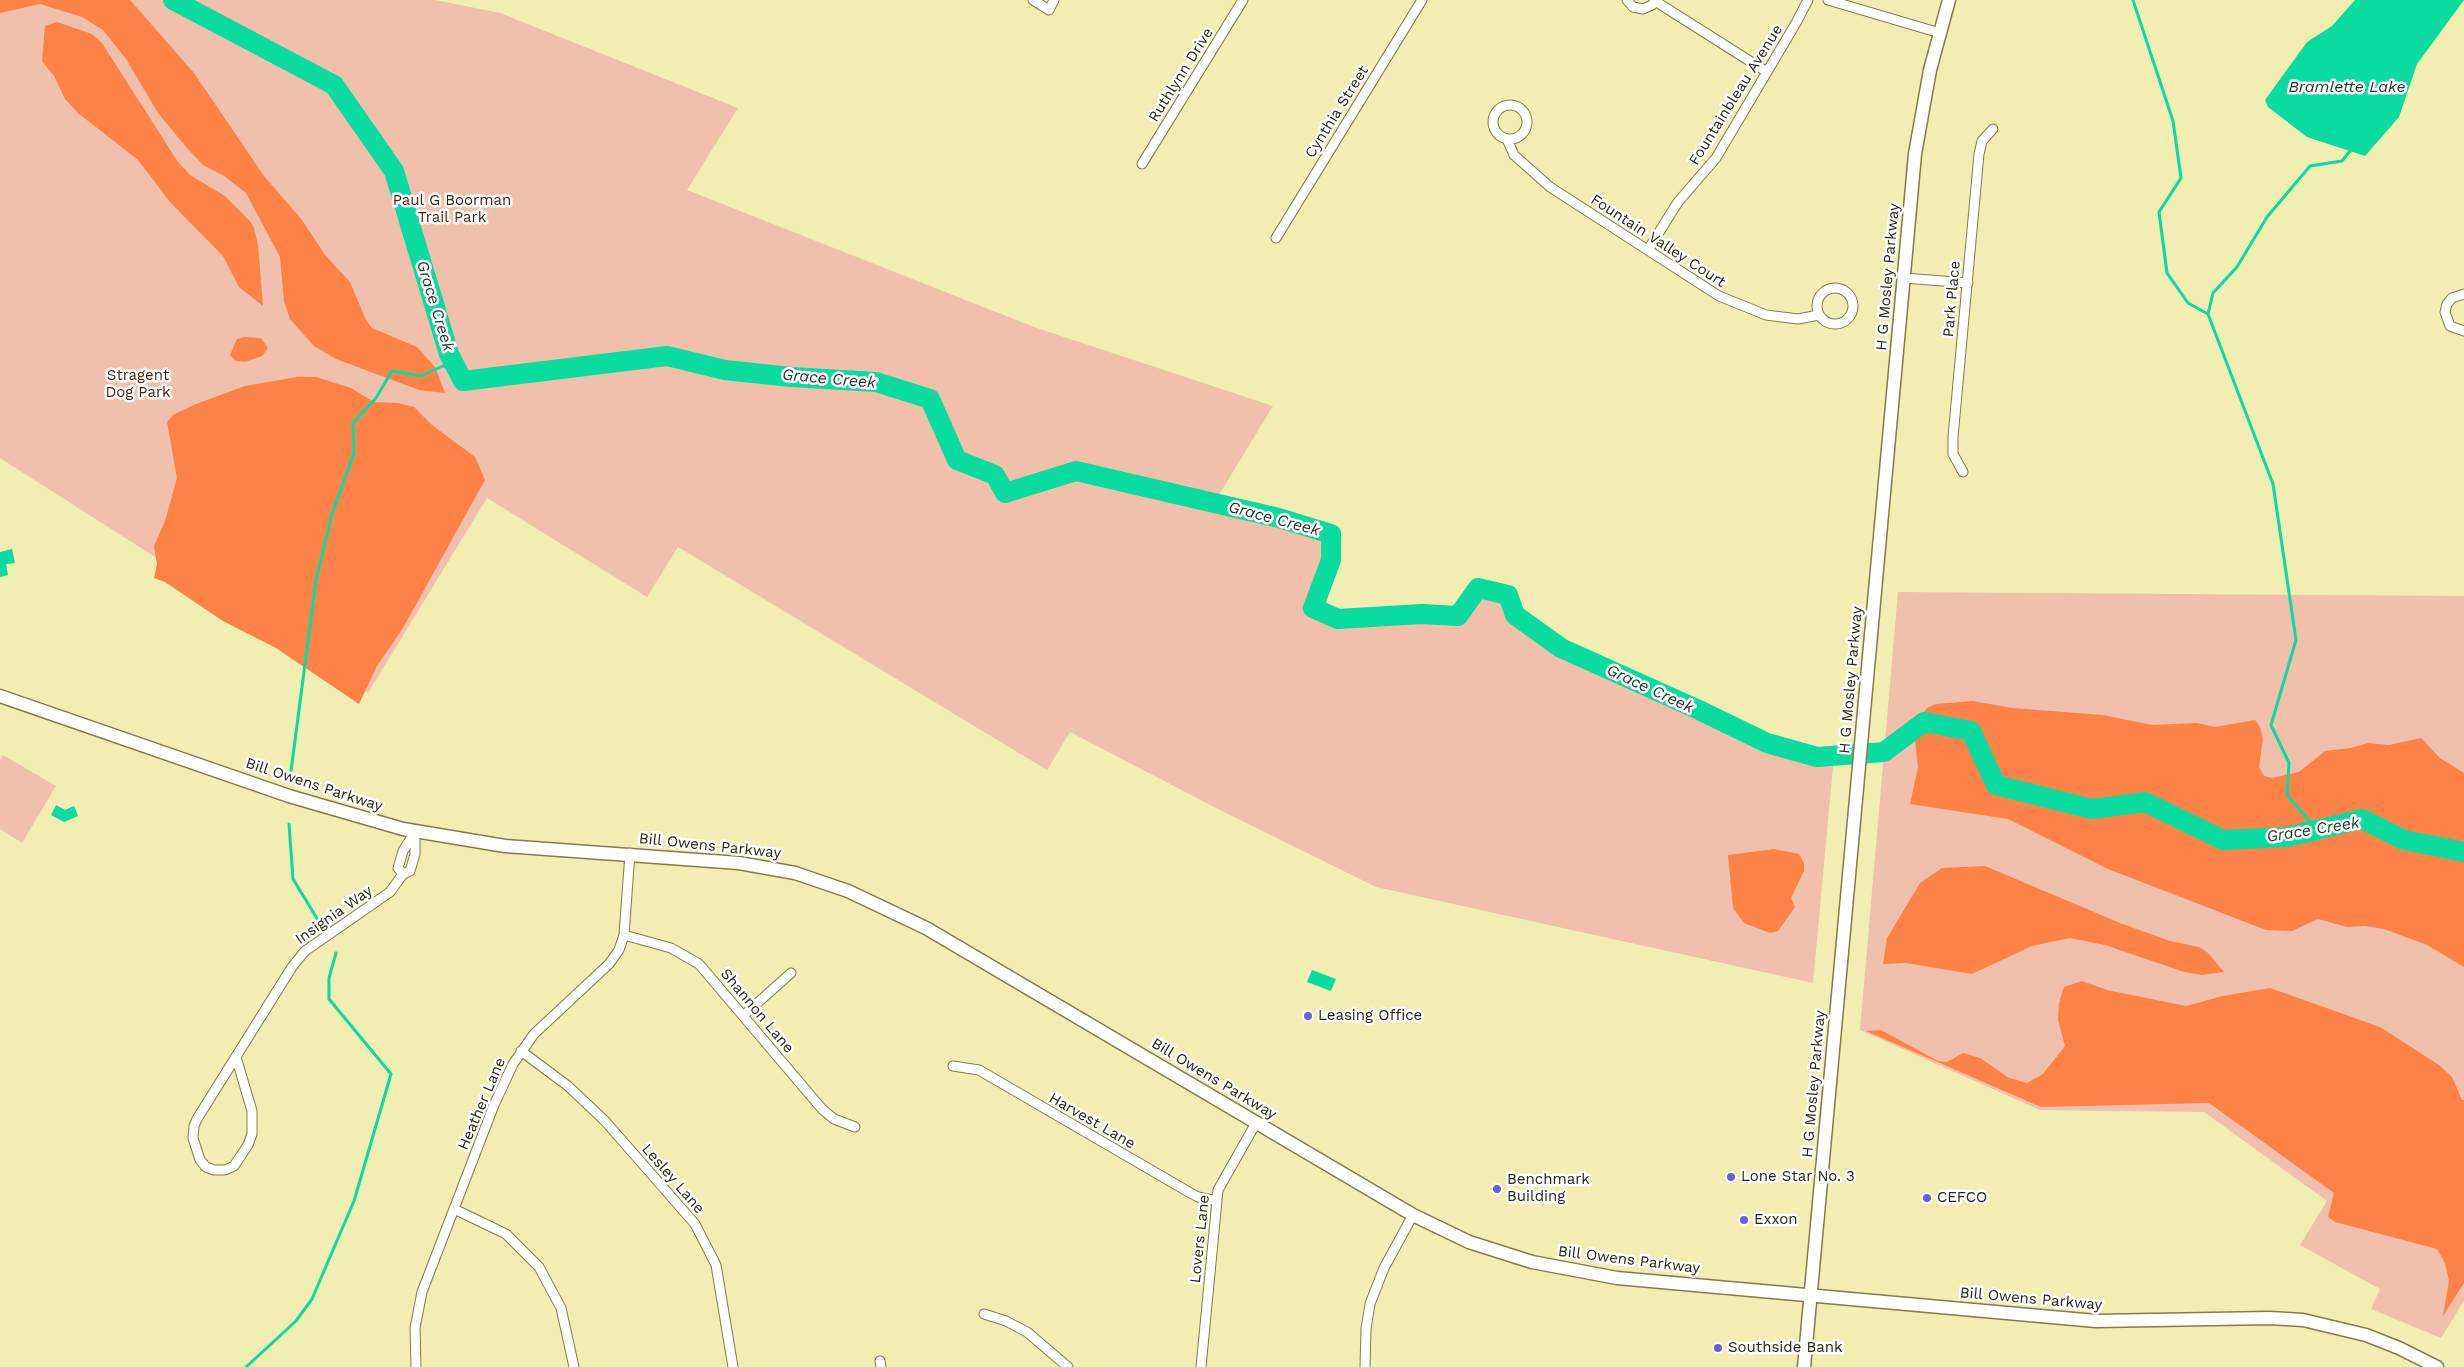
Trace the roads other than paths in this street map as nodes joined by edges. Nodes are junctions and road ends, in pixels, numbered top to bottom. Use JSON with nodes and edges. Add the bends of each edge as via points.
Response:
{"nodes":[{"id":1,"x":1033,"y":0,"type":"edge"},
{"id":2,"x":1054,"y":0,"type":"edge"},
{"id":3,"x":1243,"y":0,"type":"edge"},
{"id":4,"x":1422,"y":0,"type":"edge"},
{"id":5,"x":1627,"y":0,"type":"edge"},
{"id":6,"x":1808,"y":0,"type":"edge"},
{"id":7,"x":1828,"y":0,"type":"edge"},
{"id":8,"x":1949,"y":0,"type":"edge"},
{"id":9,"x":1655,"y":1,"type":"edge"},
{"id":10,"x":1940,"y":33,"type":"junction"},
{"id":11,"x":1767,"y":72,"type":"junction"},
{"id":12,"x":1992,"y":130,"type":"dead end"},
{"id":13,"x":1507,"y":139,"type":"dead end"},
{"id":14,"x":1142,"y":164,"type":"dead end"},
{"id":15,"x":1276,"y":238,"type":"dead end"},
{"id":16,"x":1648,"y":250,"type":"junction"},
{"id":17,"x":1904,"y":278,"type":"junction"},
{"id":18,"x":1968,"y":283,"type":"junction"},
{"id":19,"x":2464,"y":294,"type":"edge"},
{"id":20,"x":1819,"y":314,"type":"junction"},
{"id":21,"x":2464,"y":332,"type":"edge"},
{"id":22,"x":1963,"y":472,"type":"dead end"},
{"id":23,"x":0,"y":696,"type":"edge"},
{"id":24,"x":415,"y":832,"type":"junction"},
{"id":25,"x":630,"y":854,"type":"junction"},
{"id":26,"x":624,"y":935,"type":"junction"},
{"id":27,"x":791,"y":973,"type":"dead end"},
{"id":28,"x":744,"y":1015,"type":"junction"},
{"id":29,"x":521,"y":1051,"type":"junction"},
{"id":30,"x":236,"y":1057,"type":"junction"},
{"id":31,"x":953,"y":1066,"type":"dead end"},
{"id":32,"x":1256,"y":1124,"type":"junction"},
{"id":33,"x":855,"y":1127,"type":"dead end"},
{"id":34,"x":1217,"y":1201,"type":"junction"},
{"id":35,"x":454,"y":1209,"type":"junction"},
{"id":36,"x":1413,"y":1215,"type":"junction"},
{"id":37,"x":1810,"y":1296,"type":"junction"},
{"id":38,"x":984,"y":1314,"type":"dead end"},
{"id":39,"x":416,"y":1367,"type":"edge"},
{"id":40,"x":574,"y":1367,"type":"edge"},
{"id":41,"x":733,"y":1367,"type":"edge"},
{"id":42,"x":1068,"y":1367,"type":"edge"},
{"id":43,"x":1201,"y":1367,"type":"edge"},
{"id":44,"x":1365,"y":1367,"type":"edge"},
{"id":45,"x":1804,"y":1367,"type":"edge"},
{"id":46,"x":2437,"y":1367,"type":"edge"}],
"edges":[{"from":1,"to":2,"type":"street","via":[[1048,10]]},
{"from":3,"to":14,"type":"street","name":"Ruthlynn Drive"},
{"from":4,"to":15,"type":"street","name":"Cynthia Street"},
{"from":5,"to":9,"type":"street","via":[[1638,9],[1648,8]]},
{"from":6,"to":11,"type":"street","name":"Fountainbleau Avenue"},
{"from":7,"to":10,"type":"street"},
{"from":8,"to":10,"type":"main road","name":"H G Mosley Parkway"},
{"from":9,"to":11,"type":"street"},
{"from":10,"to":17,"type":"main road","name":"H G Mosley Parkway","via":[[1920,124]]},
{"from":11,"to":16,"type":"street","name":"Fountainbleau Avenue","via":[[1712,164],[1678,202]]},
{"from":12,"to":18,"type":"street","name":"Park Place","via":[[1982,141],[1979,154]]},
{"from":13,"to":16,"type":"street","name":"Fountain Valley Court","via":[[1514,155],[1542,181]]},
{"from":16,"to":20,"type":"street","name":"Fountain Valley Court","via":[[1719,296],[1750,311],[1798,319]]},
{"from":17,"to":18,"type":"street"},
{"from":17,"to":37,"type":"main road","name":"H G Mosley Parkway"},
{"from":18,"to":22,"type":"street","name":"Park Place","via":[[1952,444],[1953,454]]},
{"from":19,"to":21,"type":"street","via":[[2452,298],[2445,312],[2450,326]]},
{"from":20,"to":20,"type":"street","via":[[1827,322],[1843,322],[1851,314],[1850,298],[1841,290],[1829,289],[1820,297]]},
{"from":23,"to":24,"type":"main road","name":"Bill Owens Parkway","via":[[289,796]]},
{"from":24,"to":25,"type":"main road","name":"Bill Owens Parkway","via":[[505,846]]},
{"from":24,"to":30,"type":"street","name":"Insignia Way","via":[[402,851],[398,868],[403,874],[390,892],[296,960]]},
{"from":25,"to":26,"type":"street","name":"Heather Lane"},
{"from":25,"to":32,"type":"main road","name":"Bill Owens Parkway","via":[[711,859],[781,870],[868,899],[935,933]]},
{"from":26,"to":28,"type":"street","name":"Shannon Lane","via":[[661,944],[692,959]]},
{"from":26,"to":29,"type":"street","name":"Heather Lane","via":[[609,964],[541,1026]]},
{"from":27,"to":28,"type":"street"},
{"from":28,"to":33,"type":"street","name":"Shannon Lane","via":[[828,1114]]},
{"from":29,"to":35,"type":"street","name":"Heather Lane","via":[[494,1105]]},
{"from":29,"to":41,"type":"street","name":"Lesley Lane","via":[[568,1086],[606,1121],[695,1224],[716,1265]]},
{"from":30,"to":30,"type":"street","name":"Insignia Way","via":[[197,1119],[193,1131],[200,1160],[214,1170],[234,1166],[252,1134],[252,1111]]},
{"from":31,"to":34,"type":"street","name":"Harvest Lane","via":[[979,1070],[1187,1191]]},
{"from":32,"to":34,"type":"street","name":"Lovers Lane","via":[[1222,1182]]},
{"from":32,"to":36,"type":"main road","name":"Bill Owens Parkway"},
{"from":34,"to":43,"type":"street","name":"Lovers Lane"},
{"from":35,"to":39,"type":"street","name":"Heather Lane","via":[[417,1311]]},
{"from":35,"to":40,"type":"street","via":[[506,1234],[531,1258],[558,1298]]},
{"from":36,"to":37,"type":"main road","name":"Bill Owens Parkway","via":[[1481,1246],[1570,1270],[1617,1278]]},
{"from":36,"to":44,"type":"street","via":[[1384,1268],[1370,1304]]},
{"from":37,"to":45,"type":"main road","name":"H G Mosley Parkway"},
{"from":37,"to":46,"type":"main road","name":"Bill Owens Parkway","via":[[2096,1321],[2302,1320],[2366,1335]]},
{"from":38,"to":42,"type":"street","via":[[1027,1332]]}]}
